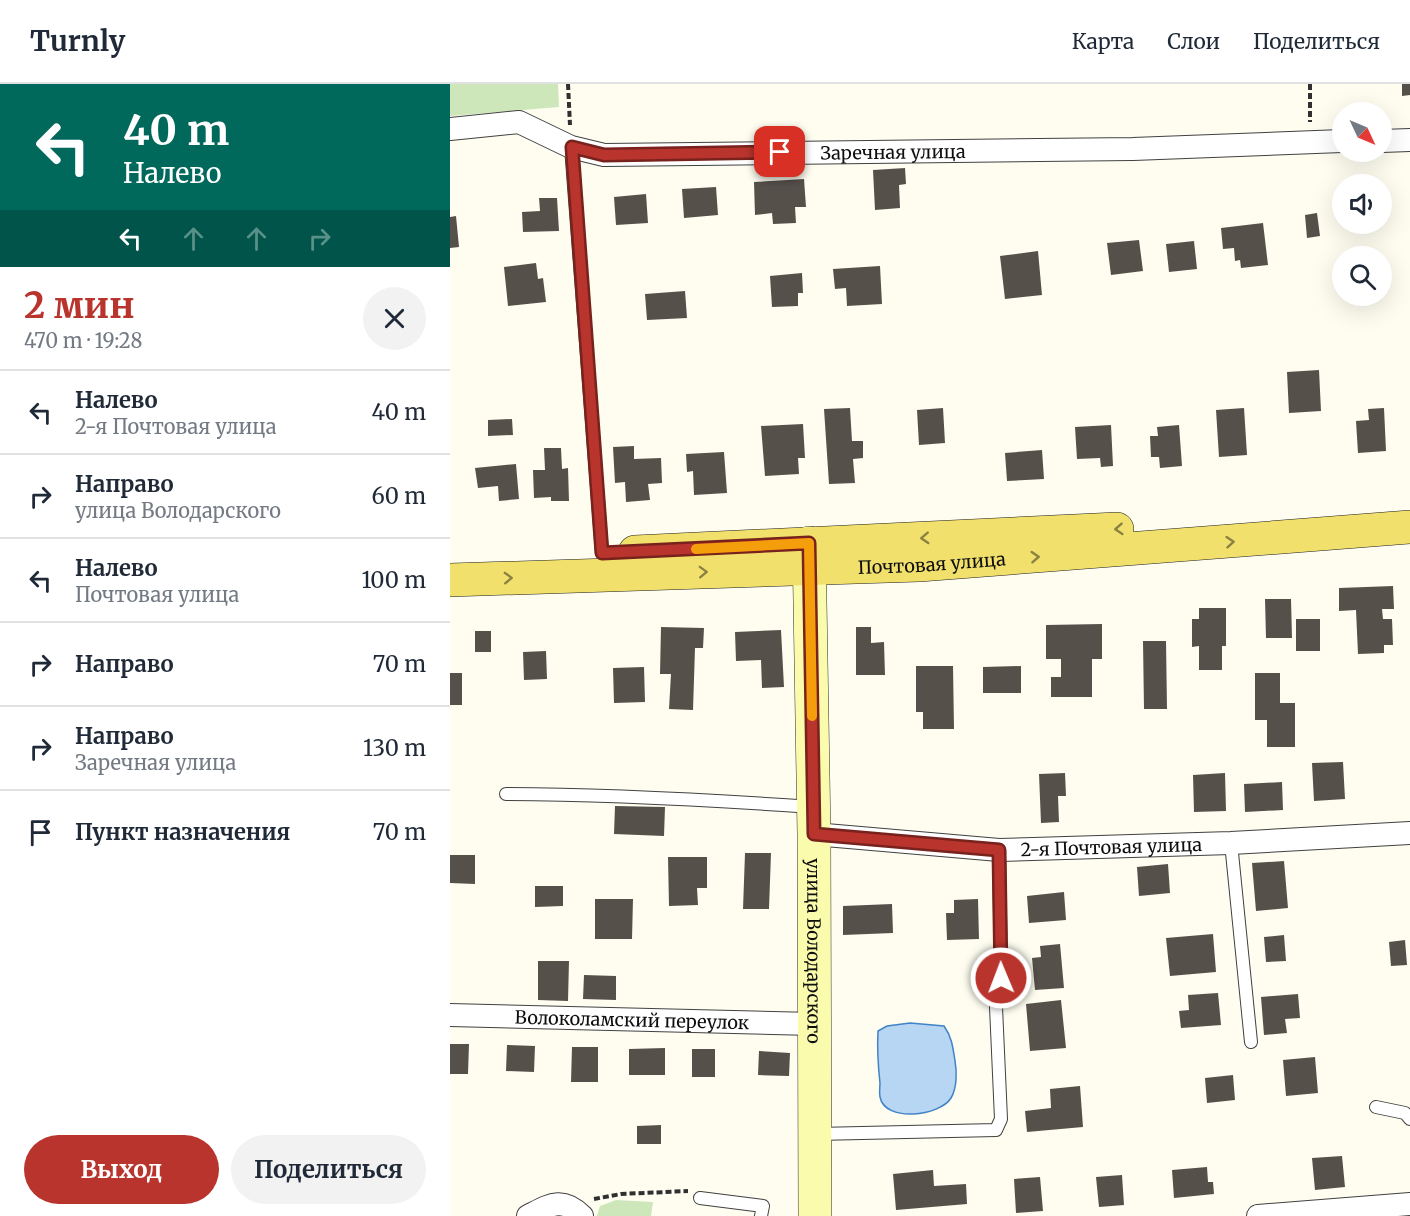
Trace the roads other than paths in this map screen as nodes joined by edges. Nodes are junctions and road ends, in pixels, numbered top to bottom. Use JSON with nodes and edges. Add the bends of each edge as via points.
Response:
{"nodes":[{"id":1,"x":450,"y":129,"type":"edge"},
{"id":2,"x":1410,"y":140,"type":"edge"},
{"id":3,"x":1332,"y":141,"type":"edge"},
{"id":4,"x":1392,"y":141,"type":"edge"},
{"id":5,"x":572,"y":147,"type":"junction"},
{"id":6,"x":1410,"y":505,"type":"edge"},
{"id":7,"x":1410,"y":527,"type":"edge"},
{"id":8,"x":602,"y":553,"type":"junction"},
{"id":9,"x":809,"y":556,"type":"junction"},
{"id":10,"x":450,"y":558,"type":"edge"},
{"id":11,"x":450,"y":580,"type":"edge"},
{"id":12,"x":506,"y":794,"type":"dead end"},
{"id":13,"x":814,"y":821,"type":"junction"},
{"id":14,"x":1410,"y":833,"type":"edge"},
{"id":15,"x":1231,"y":843,"type":"junction"},
{"id":16,"x":999,"y":850,"type":"junction"},
{"id":17,"x":450,"y":1015,"type":"edge"},
{"id":18,"x":814,"y":1024,"type":"junction"},
{"id":19,"x":1251,"y":1042,"type":"dead end"},
{"id":20,"x":1376,"y":1107,"type":"dead end"},
{"id":21,"x":1410,"y":1119,"type":"edge"},
{"id":22,"x":816,"y":1134,"type":"junction"},
{"id":23,"x":700,"y":1198,"type":"road end"},
{"id":24,"x":1410,"y":1204,"type":"edge"},
{"id":25,"x":578,"y":1212,"type":"edge"},
{"id":26,"x":528,"y":1216,"type":"edge"},
{"id":27,"x":761,"y":1216,"type":"edge"},
{"id":28,"x":814,"y":1216,"type":"edge"},
{"id":29,"x":1258,"y":1216,"type":"edge"}],
"edges":[{"from":1,"to":5,"type":"street","name":"Заречная улица","via":[[519,122]]},
{"from":2,"to":4,"type":"street"},
{"from":3,"to":5,"type":"street","name":"Заречная улица","via":[[1133,149],[604,155]]},
{"from":5,"to":8,"type":"lane"},
{"from":6,"to":9,"type":"main road","name":"Почтовая улица","one_way":true},
{"from":9,"to":7,"type":"main road","name":"Почтовая улица","one_way":true,"via":[[930,565]]},
{"from":8,"to":9,"type":"main road","name":"Почтовая улица"},
{"from":8,"to":10,"type":"main road","name":"Почтовая улица"},
{"from":11,"to":9,"type":"main road","name":"Почтовая улица","one_way":true},
{"from":9,"to":13,"type":"street","name":"улица Володарского"},
{"from":12,"to":13,"type":"lane","via":[[691,798]]},
{"from":13,"to":16,"type":"street","name":"2-я Почтовая улица"},
{"from":13,"to":18,"type":"street","name":"улица Володарского"},
{"from":14,"to":15,"type":"street","name":"2-я Почтовая улица"},
{"from":15,"to":16,"type":"street","name":"2-я Почтовая улица"},
{"from":15,"to":19,"type":"lane"},
{"from":16,"to":22,"type":"lane","via":[[1001,978],[996,1007],[1001,1119],[996,1130]]},
{"from":17,"to":18,"type":"street","name":"Волоколамский переулок"},
{"from":18,"to":22,"type":"street","name":"улица Володарского"},
{"from":20,"to":21,"type":"lane","via":[[1405,1113]]},
{"from":22,"to":28,"type":"street","name":"улица Володарского"},
{"from":23,"to":27,"type":"lane","via":[[763,1206]]},
{"from":24,"to":29,"type":"street"},
{"from":25,"to":26,"type":"street","via":[[564,1204],[552,1204]]}]}
